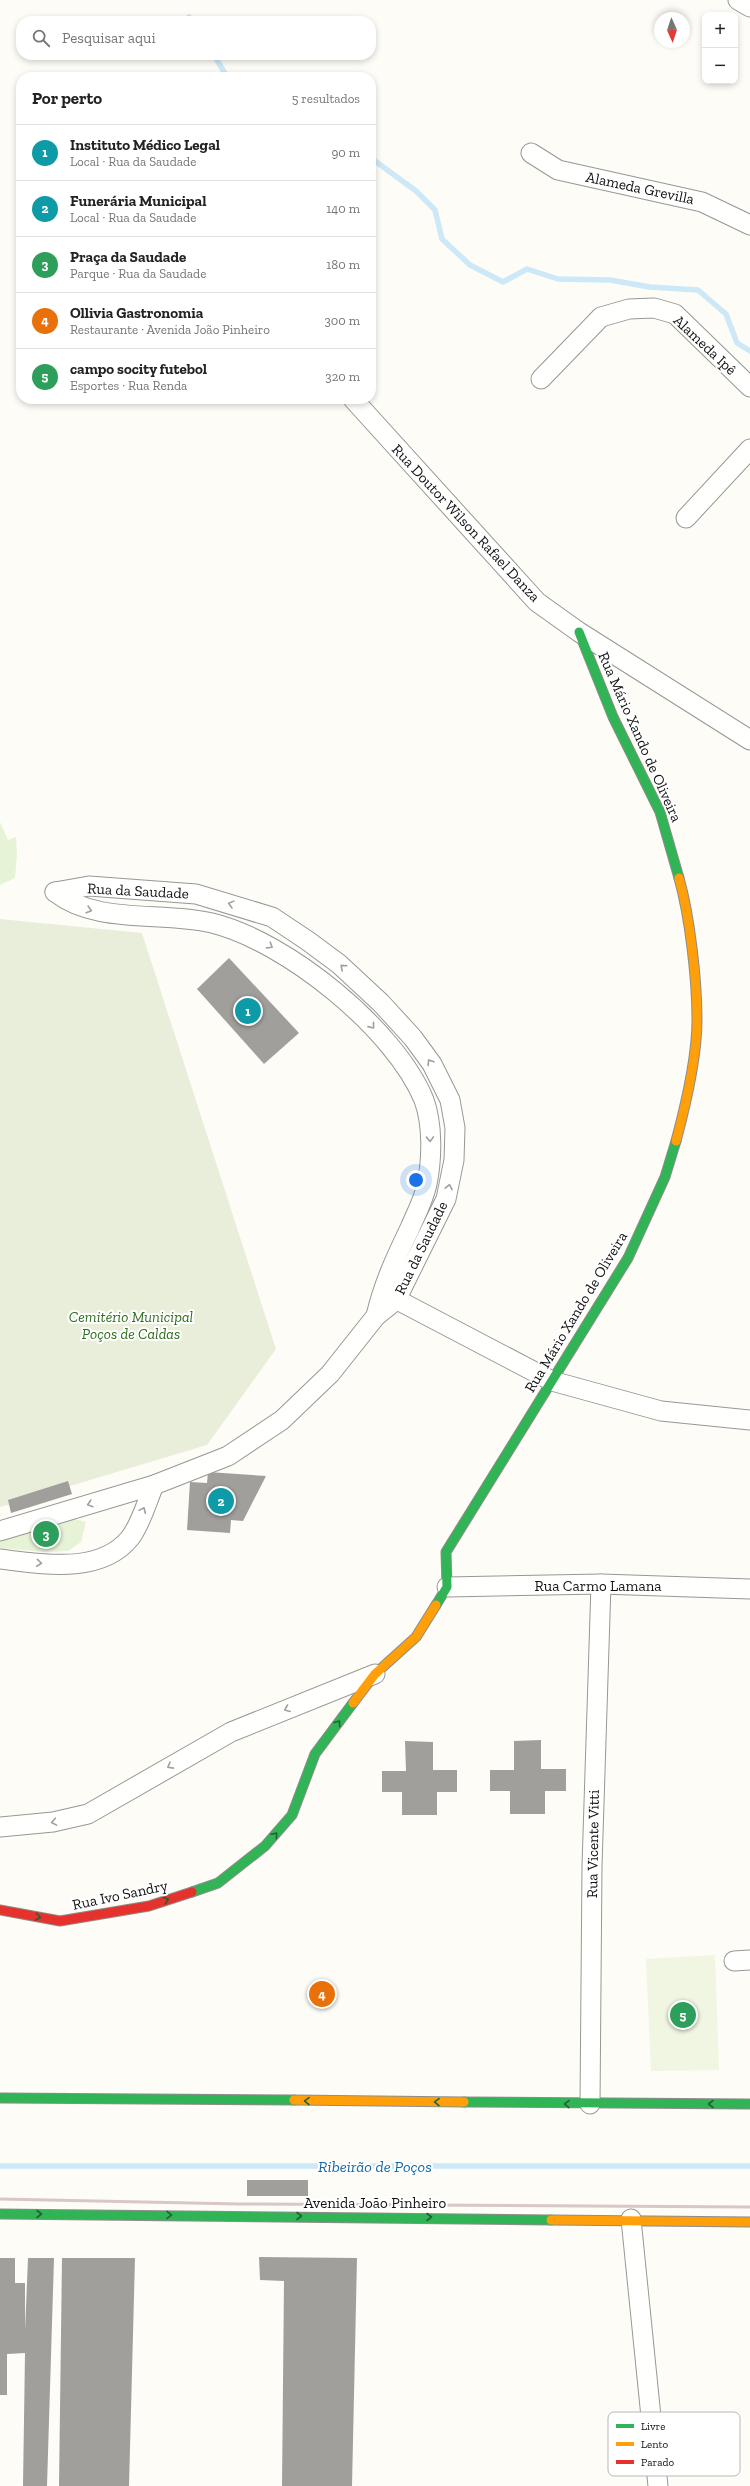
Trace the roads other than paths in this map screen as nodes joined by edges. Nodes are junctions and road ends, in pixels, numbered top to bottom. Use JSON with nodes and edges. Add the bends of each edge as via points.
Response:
{"nodes":[{"id":1,"x":738,"y":0,"type":"edge"},
{"id":2,"x":750,"y":7,"type":"edge"},
{"id":3,"x":531,"y":153,"type":"dead end"},
{"id":4,"x":750,"y":225,"type":"edge"},
{"id":5,"x":541,"y":379,"type":"dead end"},
{"id":6,"x":750,"y":387,"type":"edge"},
{"id":7,"x":358,"y":404,"type":"edge"},
{"id":8,"x":750,"y":449,"type":"edge"},
{"id":9,"x":686,"y":518,"type":"dead end"},
{"id":10,"x":579,"y":632,"type":"junction"},
{"id":11,"x":750,"y":740,"type":"edge"},
{"id":12,"x":389,"y":1295,"type":"junction"},
{"id":13,"x":552,"y":1381,"type":"junction"},
{"id":14,"x":748,"y":1415,"type":"edge"},
{"id":15,"x":154,"y":1485,"type":"junction"},
{"id":16,"x":0,"y":1531,"type":"edge"},
{"id":17,"x":0,"y":1559,"type":"edge"},
{"id":18,"x":601,"y":1584,"type":"junction"},
{"id":19,"x":447,"y":1587,"type":"junction"},
{"id":20,"x":750,"y":1589,"type":"edge"},
{"id":21,"x":375,"y":1674,"type":"junction"},
{"id":22,"x":0,"y":1828,"type":"edge"},
{"id":23,"x":0,"y":1910,"type":"edge"},
{"id":24,"x":0,"y":2098,"type":"edge"},
{"id":25,"x":590,"y":2104,"type":"junction"},
{"id":26,"x":750,"y":2104,"type":"edge"},
{"id":27,"x":0,"y":2214,"type":"edge"},
{"id":28,"x":631,"y":2219,"type":"junction"},
{"id":29,"x":750,"y":2222,"type":"edge"},
{"id":30,"x":651,"y":2412,"type":"edge"},
{"id":31,"x":657,"y":2476,"type":"edge"},
{"id":32,"x":658,"y":2486,"type":"edge"}],
"edges":[{"from":1,"to":2,"type":"street"},
{"from":3,"to":4,"type":"street","name":"Alameda Grevilla","via":[[558,170],[702,202]]},
{"from":5,"to":6,"type":"street","name":"Alameda Ipê","via":[[601,317],[628,309],[654,308],[675,314]]},
{"from":7,"to":10,"type":"street","name":"Rua Doutor Wilson Rafael Danza","via":[[537,602]]},
{"from":8,"to":9,"type":"street"},
{"from":10,"to":11,"type":"street","name":"Rua Doutor Wilson Rafael Danza"},
{"from":10,"to":13,"type":"street","name":"Rua Mário Xando de Oliveira","via":[[613,717],[660,812],[680,882],[690,936],[697,1020],[687,1101],[665,1177],[628,1258]]},
{"from":12,"to":12,"type":"street","name":"Rua da Saudade","one_way":true,"via":[[446,1199],[454,1160],[455,1128],[450,1100],[432,1064],[413,1038],[340,964],[272,917],[196,894],[89,886],[55,892],[75,905],[97,912],[159,915],[212,923],[261,941],[294,962],[372,1025],[404,1066],[421,1095],[430,1132],[427,1185]]},
{"from":12,"to":13,"type":"street"},
{"from":12,"to":15,"type":"street","name":"Rua da Saudade","via":[[376,1316],[330,1374],[282,1420],[228,1456]]},
{"from":13,"to":14,"type":"street","via":[[661,1411]]},
{"from":13,"to":19,"type":"street","name":"Rua Mário Xando de Oliveira","via":[[446,1552]]},
{"from":15,"to":16,"type":"street","name":"Rua da Saudade","one_way":true},
{"from":17,"to":15,"type":"street","one_way":true,"via":[[56,1564],[90,1561],[116,1553],[131,1536]]},
{"from":18,"to":19,"type":"street","name":"Rua Carmo Lamana"},
{"from":18,"to":20,"type":"street","name":"Rua Carmo Lamana"},
{"from":18,"to":25,"type":"street","name":"Rua Vicente Vitti","via":[[592,1866]]},
{"from":19,"to":21,"type":"street","via":[[416,1637]]},
{"from":21,"to":22,"type":"street","one_way":true,"via":[[231,1732],[88,1814],[53,1822]]},
{"from":23,"to":21,"type":"street","name":"Rua Ivo Sandry","one_way":true,"via":[[60,1921],[149,1906],[218,1883],[265,1846],[292,1815],[315,1754]]},
{"from":25,"to":24,"type":"street","one_way":true},
{"from":26,"to":25,"type":"street","one_way":true},
{"from":27,"to":28,"type":"street","name":"Avenida João Pinheiro","one_way":true},
{"from":28,"to":29,"type":"street","name":"Avenida João Pinheiro"},
{"from":28,"to":30,"type":"street"},
{"from":31,"to":32,"type":"street"}]}
